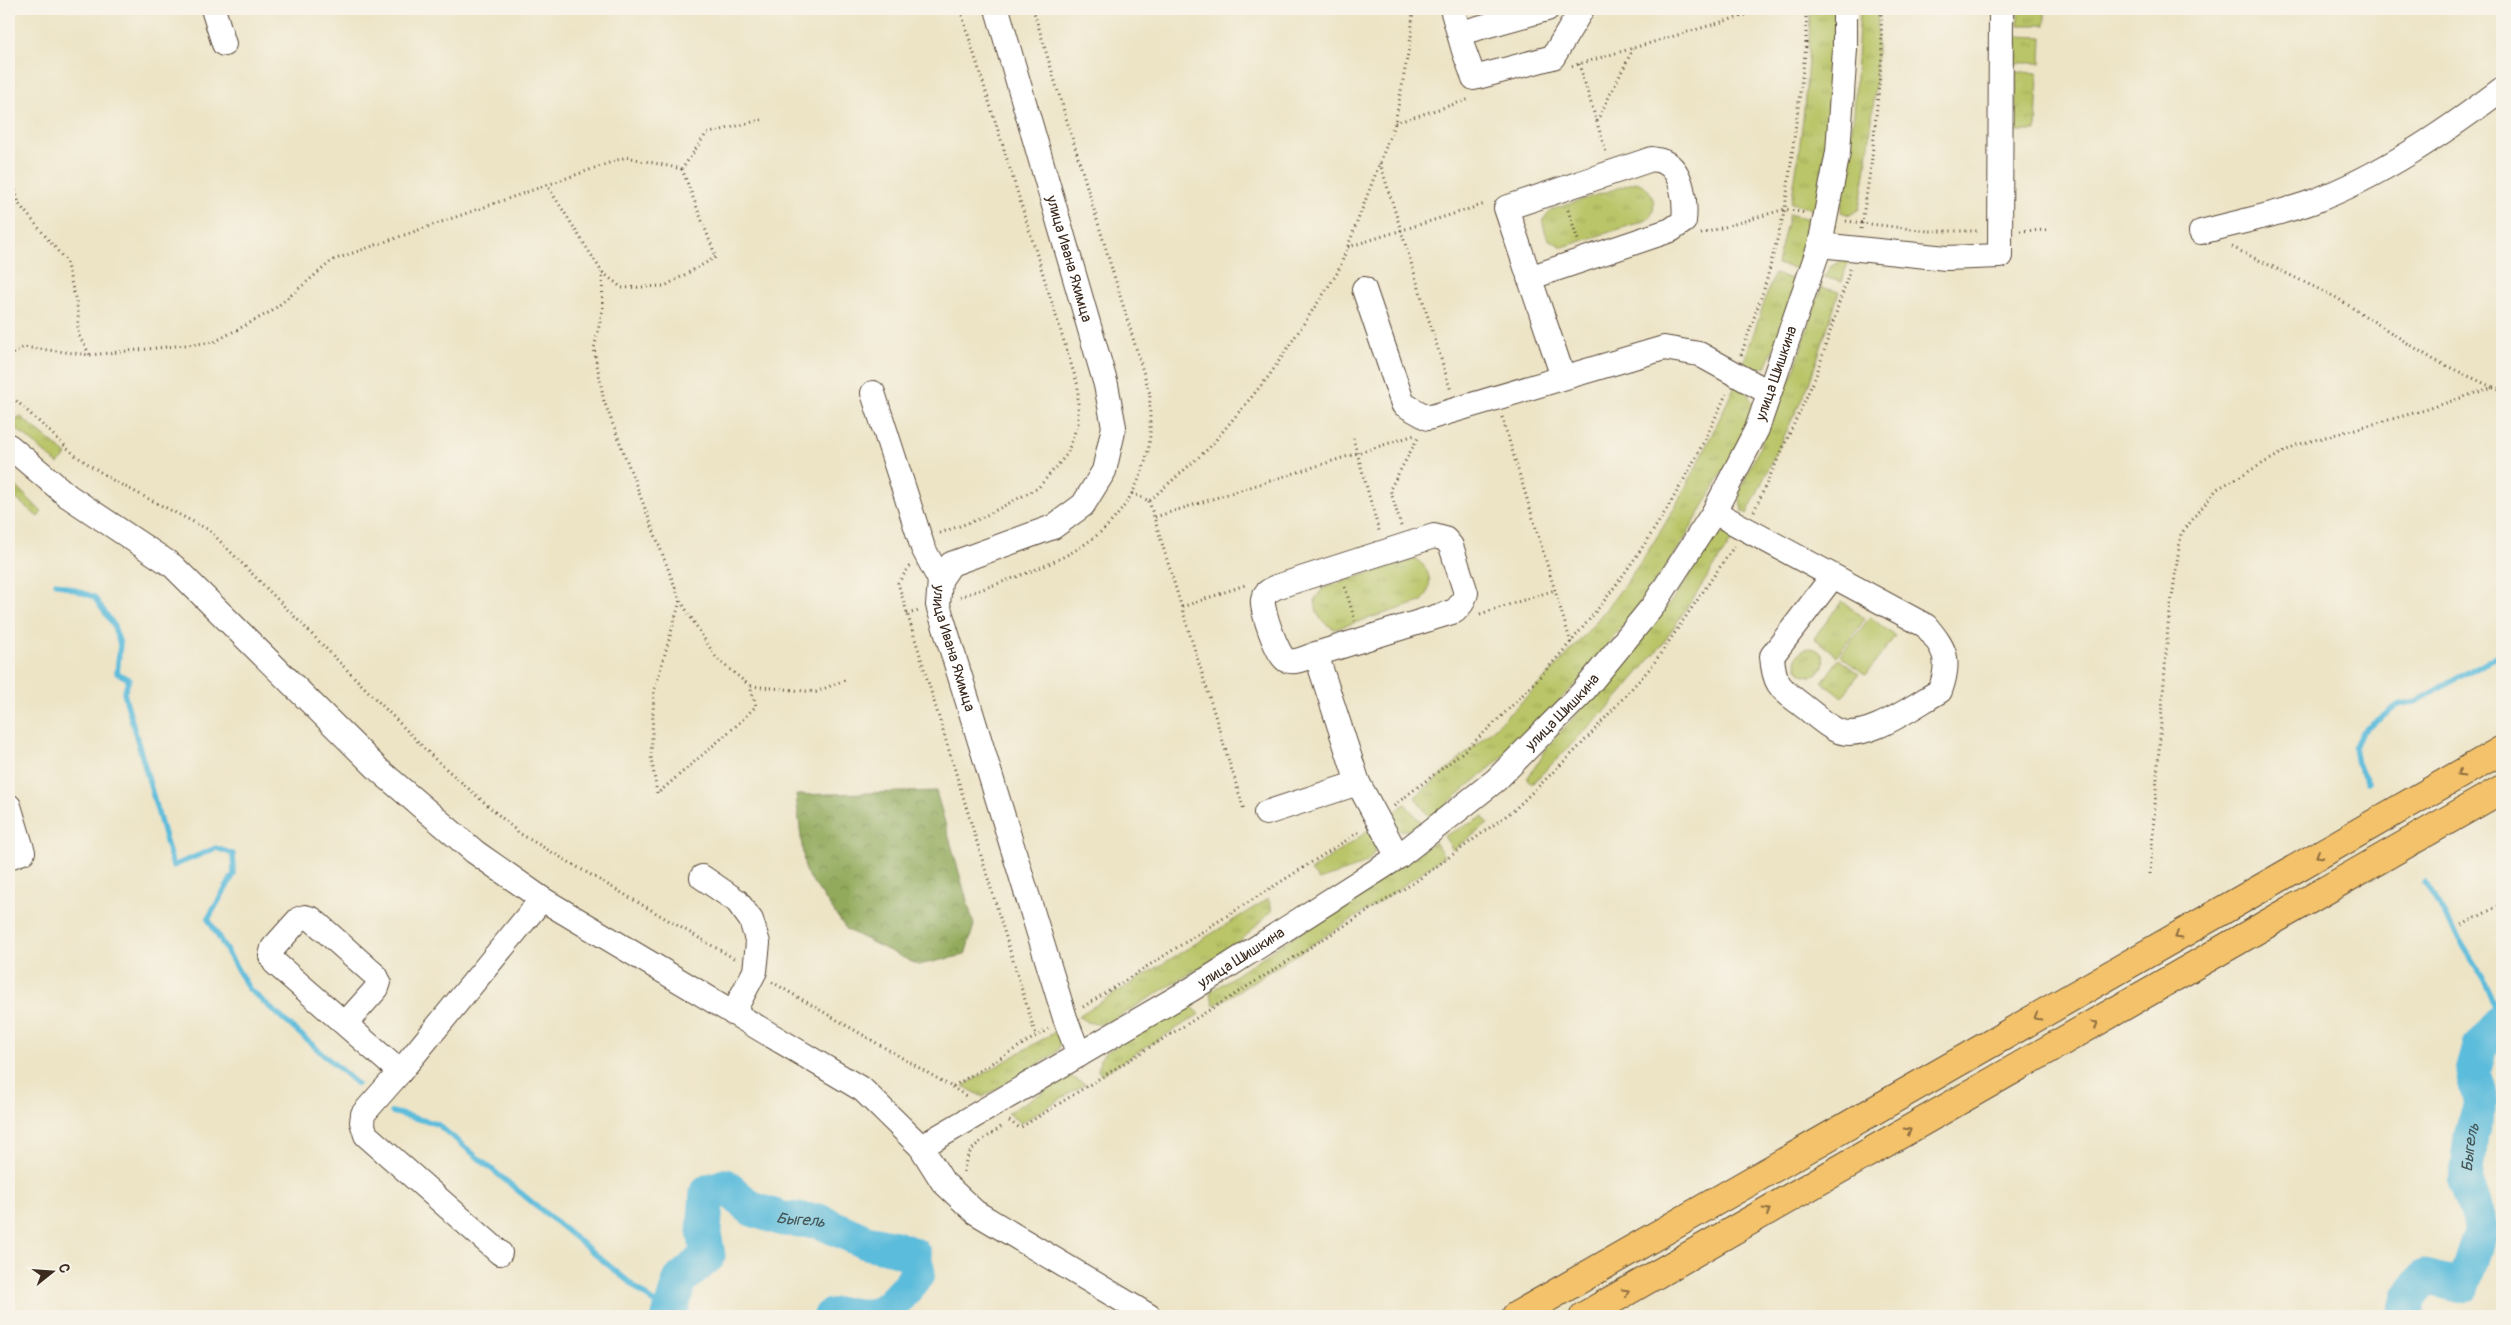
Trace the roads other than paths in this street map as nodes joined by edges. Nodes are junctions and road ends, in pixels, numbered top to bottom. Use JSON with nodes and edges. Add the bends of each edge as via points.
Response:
{"nodes":[{"id":1,"x":213,"y":9,"type":"edge"},
{"id":2,"x":997,"y":9,"type":"edge"},
{"id":3,"x":1452,"y":9,"type":"edge"},
{"id":4,"x":1547,"y":9,"type":"edge"},
{"id":5,"x":1582,"y":9,"type":"edge"},
{"id":6,"x":1845,"y":9,"type":"edge"},
{"id":7,"x":2001,"y":9,"type":"edge"},
{"id":8,"x":1460,"y":33,"type":"junction"},
{"id":9,"x":224,"y":44,"type":"dead end"},
{"id":10,"x":2502,"y":90,"type":"edge"},
{"id":11,"x":2201,"y":232,"type":"road end"},
{"id":12,"x":1820,"y":245,"type":"junction"},
{"id":13,"x":1529,"y":278,"type":"junction"},
{"id":14,"x":1364,"y":289,"type":"dead end"},
{"id":15,"x":1563,"y":377,"type":"junction"},
{"id":16,"x":873,"y":392,"type":"dead end"},
{"id":17,"x":1768,"y":392,"type":"junction"},
{"id":18,"x":9,"y":446,"type":"edge"},
{"id":19,"x":1714,"y":512,"type":"junction"},
{"id":20,"x":1833,"y":576,"type":"junction"},
{"id":21,"x":940,"y":580,"type":"junction"},
{"id":22,"x":1316,"y":654,"type":"junction"},
{"id":23,"x":2502,"y":750,"type":"edge"},
{"id":24,"x":1358,"y":783,"type":"junction"},
{"id":25,"x":2502,"y":789,"type":"edge"},
{"id":26,"x":9,"y":806,"type":"edge"},
{"id":27,"x":1256,"y":813,"type":"road end"},
{"id":28,"x":9,"y":857,"type":"edge"},
{"id":29,"x":1398,"y":857,"type":"junction"},
{"id":30,"x":702,"y":877,"type":"dead end"},
{"id":31,"x":542,"y":899,"type":"junction"},
{"id":32,"x":734,"y":1013,"type":"junction"},
{"id":33,"x":345,"y":1024,"type":"junction"},
{"id":34,"x":1079,"y":1055,"type":"junction"},
{"id":35,"x":400,"y":1072,"type":"junction"},
{"id":36,"x":921,"y":1147,"type":"junction"},
{"id":37,"x":500,"y":1253,"type":"dead end"},
{"id":38,"x":1148,"y":1316,"type":"edge"},
{"id":39,"x":1516,"y":1316,"type":"edge"},
{"id":40,"x":1584,"y":1316,"type":"edge"}],
"edges":[{"from":1,"to":9,"type":"street"},
{"from":2,"to":21,"type":"street","name":"улица Ивана Яхимца","via":[[1106,385],[1114,427],[1104,471],[1083,505],[1053,528],[951,564]]},
{"from":3,"to":8,"type":"street"},
{"from":4,"to":8,"type":"street"},
{"from":5,"to":8,"type":"street","via":[[1553,57],[1474,78]]},
{"from":6,"to":12,"type":"street","name":"улица Шишкина","via":[[1838,152]]},
{"from":7,"to":12,"type":"street","via":[[2000,256],[1946,258]]},
{"from":10,"to":11,"type":"street","via":[[2465,117],[2372,174],[2311,202]]},
{"from":12,"to":17,"type":"street","name":"улица Шишкина"},
{"from":13,"to":13,"type":"street","via":[[1506,208],[1652,159],[1665,162],[1676,174],[1686,205],[1684,221],[1671,230]]},
{"from":13,"to":15,"type":"street"},
{"from":14,"to":15,"type":"street","via":[[1402,404],[1428,418]]},
{"from":15,"to":17,"type":"street","via":[[1664,348],[1699,354]]},
{"from":16,"to":21,"type":"street","via":[[922,548]]},
{"from":17,"to":19,"type":"street","name":"улица Шишкина","via":[[1757,429]]},
{"from":18,"to":31,"type":"street","via":[[68,496],[173,566],[380,771],[475,852]]},
{"from":19,"to":20,"type":"street"},
{"from":19,"to":29,"type":"street","name":"улица Шишкина","via":[[1653,606],[1581,694],[1496,780]]},
{"from":20,"to":20,"type":"street","via":[[1926,626],[1941,644],[1948,671],[1940,691],[1869,730],[1854,734],[1837,731],[1784,691],[1774,675],[1772,656]]},
{"from":21,"to":34,"type":"street","name":"улица Ивана Яхимца","via":[[938,605]]},
{"from":22,"to":22,"type":"street","via":[[1456,611],[1466,593],[1452,546],[1445,538],[1434,536],[1266,593],[1263,603],[1278,653],[1286,660],[1297,661]]},
{"from":22,"to":24,"type":"street"},
{"from":23,"to":39,"type":"highway","one_way":true},
{"from":24,"to":27,"type":"street"},
{"from":24,"to":29,"type":"street"},
{"from":40,"to":25,"type":"highway","one_way":true},
{"from":26,"to":28,"type":"street","via":[[23,852]]},
{"from":29,"to":34,"type":"street","name":"улица Шишкина","via":[[1192,989]]},
{"from":30,"to":32,"type":"street","via":[[737,901],[751,920],[758,943],[755,972]]},
{"from":31,"to":32,"type":"street"},
{"from":31,"to":35,"type":"street"},
{"from":32,"to":36,"type":"street","via":[[863,1090]]},
{"from":33,"to":33,"type":"street","via":[[271,956],[273,948],[299,919],[312,919],[376,976],[377,988]]},
{"from":33,"to":35,"type":"street"},
{"from":34,"to":36,"type":"street","name":"улица Шишкина"},
{"from":35,"to":37,"type":"street","via":[[363,1114],[366,1135]]},
{"from":36,"to":38,"type":"street","via":[[943,1182],[975,1212]]}]}
